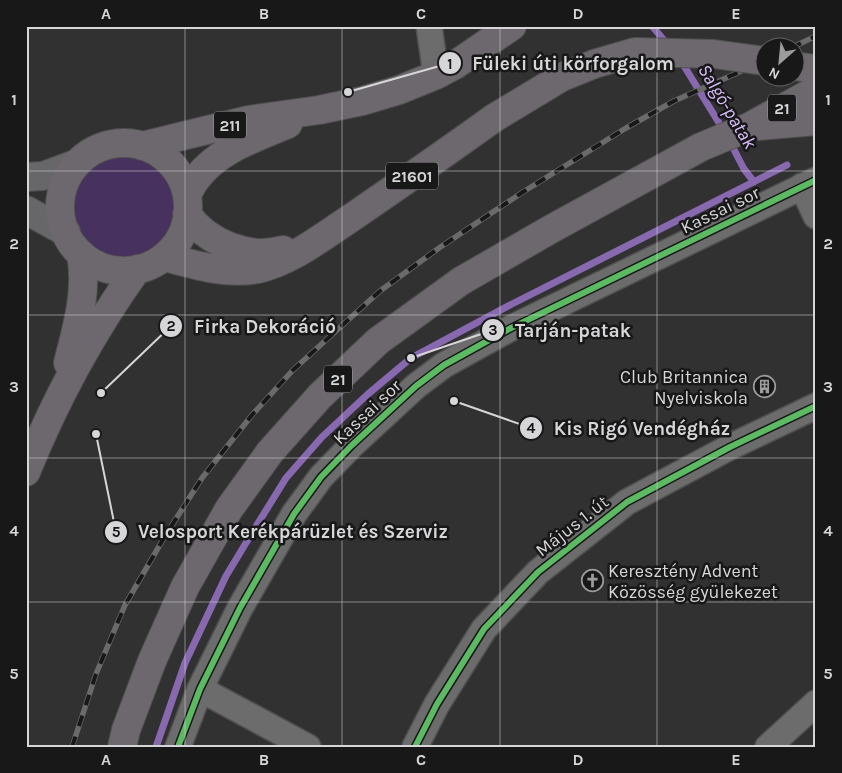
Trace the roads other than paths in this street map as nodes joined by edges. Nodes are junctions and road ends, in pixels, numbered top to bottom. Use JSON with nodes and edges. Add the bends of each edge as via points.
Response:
{"nodes":[{"id":1,"x":429,"y":26,"type":"edge"},
{"id":2,"x":512,"y":26,"type":"edge"},
{"id":3,"x":754,"y":60,"type":"edge"},
{"id":4,"x":436,"y":75,"type":"junction"},
{"id":5,"x":816,"y":90,"type":"edge"},
{"id":6,"x":319,"y":110,"type":"junction"},
{"id":7,"x":816,"y":120,"type":"edge"},
{"id":8,"x":749,"y":127,"type":"junction"},
{"id":9,"x":142,"y":146,"type":"junction"},
{"id":10,"x":76,"y":164,"type":"junction"},
{"id":11,"x":26,"y":177,"type":"edge"},
{"id":12,"x":809,"y":183,"type":"edge"},
{"id":13,"x":187,"y":205,"type":"junction"},
{"id":14,"x":26,"y":210,"type":"edge"},
{"id":15,"x":816,"y":216,"type":"edge"},
{"id":16,"x":66,"y":232,"type":"junction"},
{"id":17,"x":329,"y":232,"type":"junction"},
{"id":18,"x":82,"y":254,"type":"junction"},
{"id":19,"x":165,"y":257,"type":"junction"},
{"id":20,"x":137,"y":269,"type":"junction"},
{"id":21,"x":60,"y":396,"type":"junction"},
{"id":22,"x":816,"y":406,"type":"edge"},
{"id":23,"x":26,"y":472,"type":"edge"},
{"id":24,"x":200,"y":689,"type":"junction"},
{"id":25,"x":816,"y":703,"type":"edge"},
{"id":26,"x":122,"y":747,"type":"edge"},
{"id":27,"x":178,"y":747,"type":"edge"},
{"id":28,"x":308,"y":747,"type":"edge"},
{"id":29,"x":415,"y":747,"type":"edge"},
{"id":30,"x":768,"y":747,"type":"edge"}],
"edges":[{"from":1,"to":4,"type":"street"},
{"from":2,"to":4,"type":"main road","number":"211"},
{"from":3,"to":17,"type":"main road","number":"21601","bridge":true,"via":[[714,54],[636,52],[594,64],[562,77],[494,118]]},
{"from":4,"to":6,"type":"main road","number":"211","via":[[399,90]]},
{"from":5,"to":8,"type":"main road","number":"21"},
{"from":6,"to":9,"type":"main road","number":"211","via":[[248,120]]},
{"from":6,"to":13,"type":"main road","number":"211","via":[[229,149],[197,178]]},
{"from":7,"to":8,"type":"main road","number":"21"},
{"from":8,"to":26,"type":"main road","number":"21","via":[[701,147],[461,281],[378,341],[320,396],[270,452],[229,509],[185,587],[152,661]]},
{"from":9,"to":10,"type":"main road","number":"211","via":[[112,143],[92,150]]},
{"from":9,"to":13,"type":"main road","number":"211","via":[[153,149],[170,162],[182,179]]},
{"from":10,"to":11,"type":"main road","via":[[43,176]]},
{"from":10,"to":16,"type":"main road","number":"211","via":[[64,182],[59,202]]},
{"from":12,"to":15,"type":"street"},
{"from":12,"to":24,"type":"street","name":"Kassai sor","via":[[511,328],[444,365],[416,386],[321,477],[294,514],[240,608]]},
{"from":13,"to":17,"type":"main road","number":"21601","via":[[199,228],[218,241],[253,252],[279,251]]},
{"from":13,"to":19,"type":"main road","number":"211","via":[[187,221],[179,240]]},
{"from":14,"to":16,"type":"main road"},
{"from":16,"to":18,"type":"main road","number":"211","via":[[70,243]]},
{"from":17,"to":19,"type":"main road","number":"21601","via":[[289,258],[258,269],[206,267]]},
{"from":18,"to":20,"type":"main road","number":"211","via":[[104,268]]},
{"from":18,"to":21,"type":"main road","via":[[80,317]]},
{"from":19,"to":20,"type":"main road","number":"211"},
{"from":20,"to":21,"type":"main road"},
{"from":21,"to":23,"type":"main road"},
{"from":22,"to":29,"type":"street","name":"Május 1. út","via":[[627,502],[538,572],[484,629],[437,704]]},
{"from":24,"to":27,"type":"street","name":"Kassai sor"},
{"from":24,"to":28,"type":"street"},
{"from":25,"to":30,"type":"street"}]}
